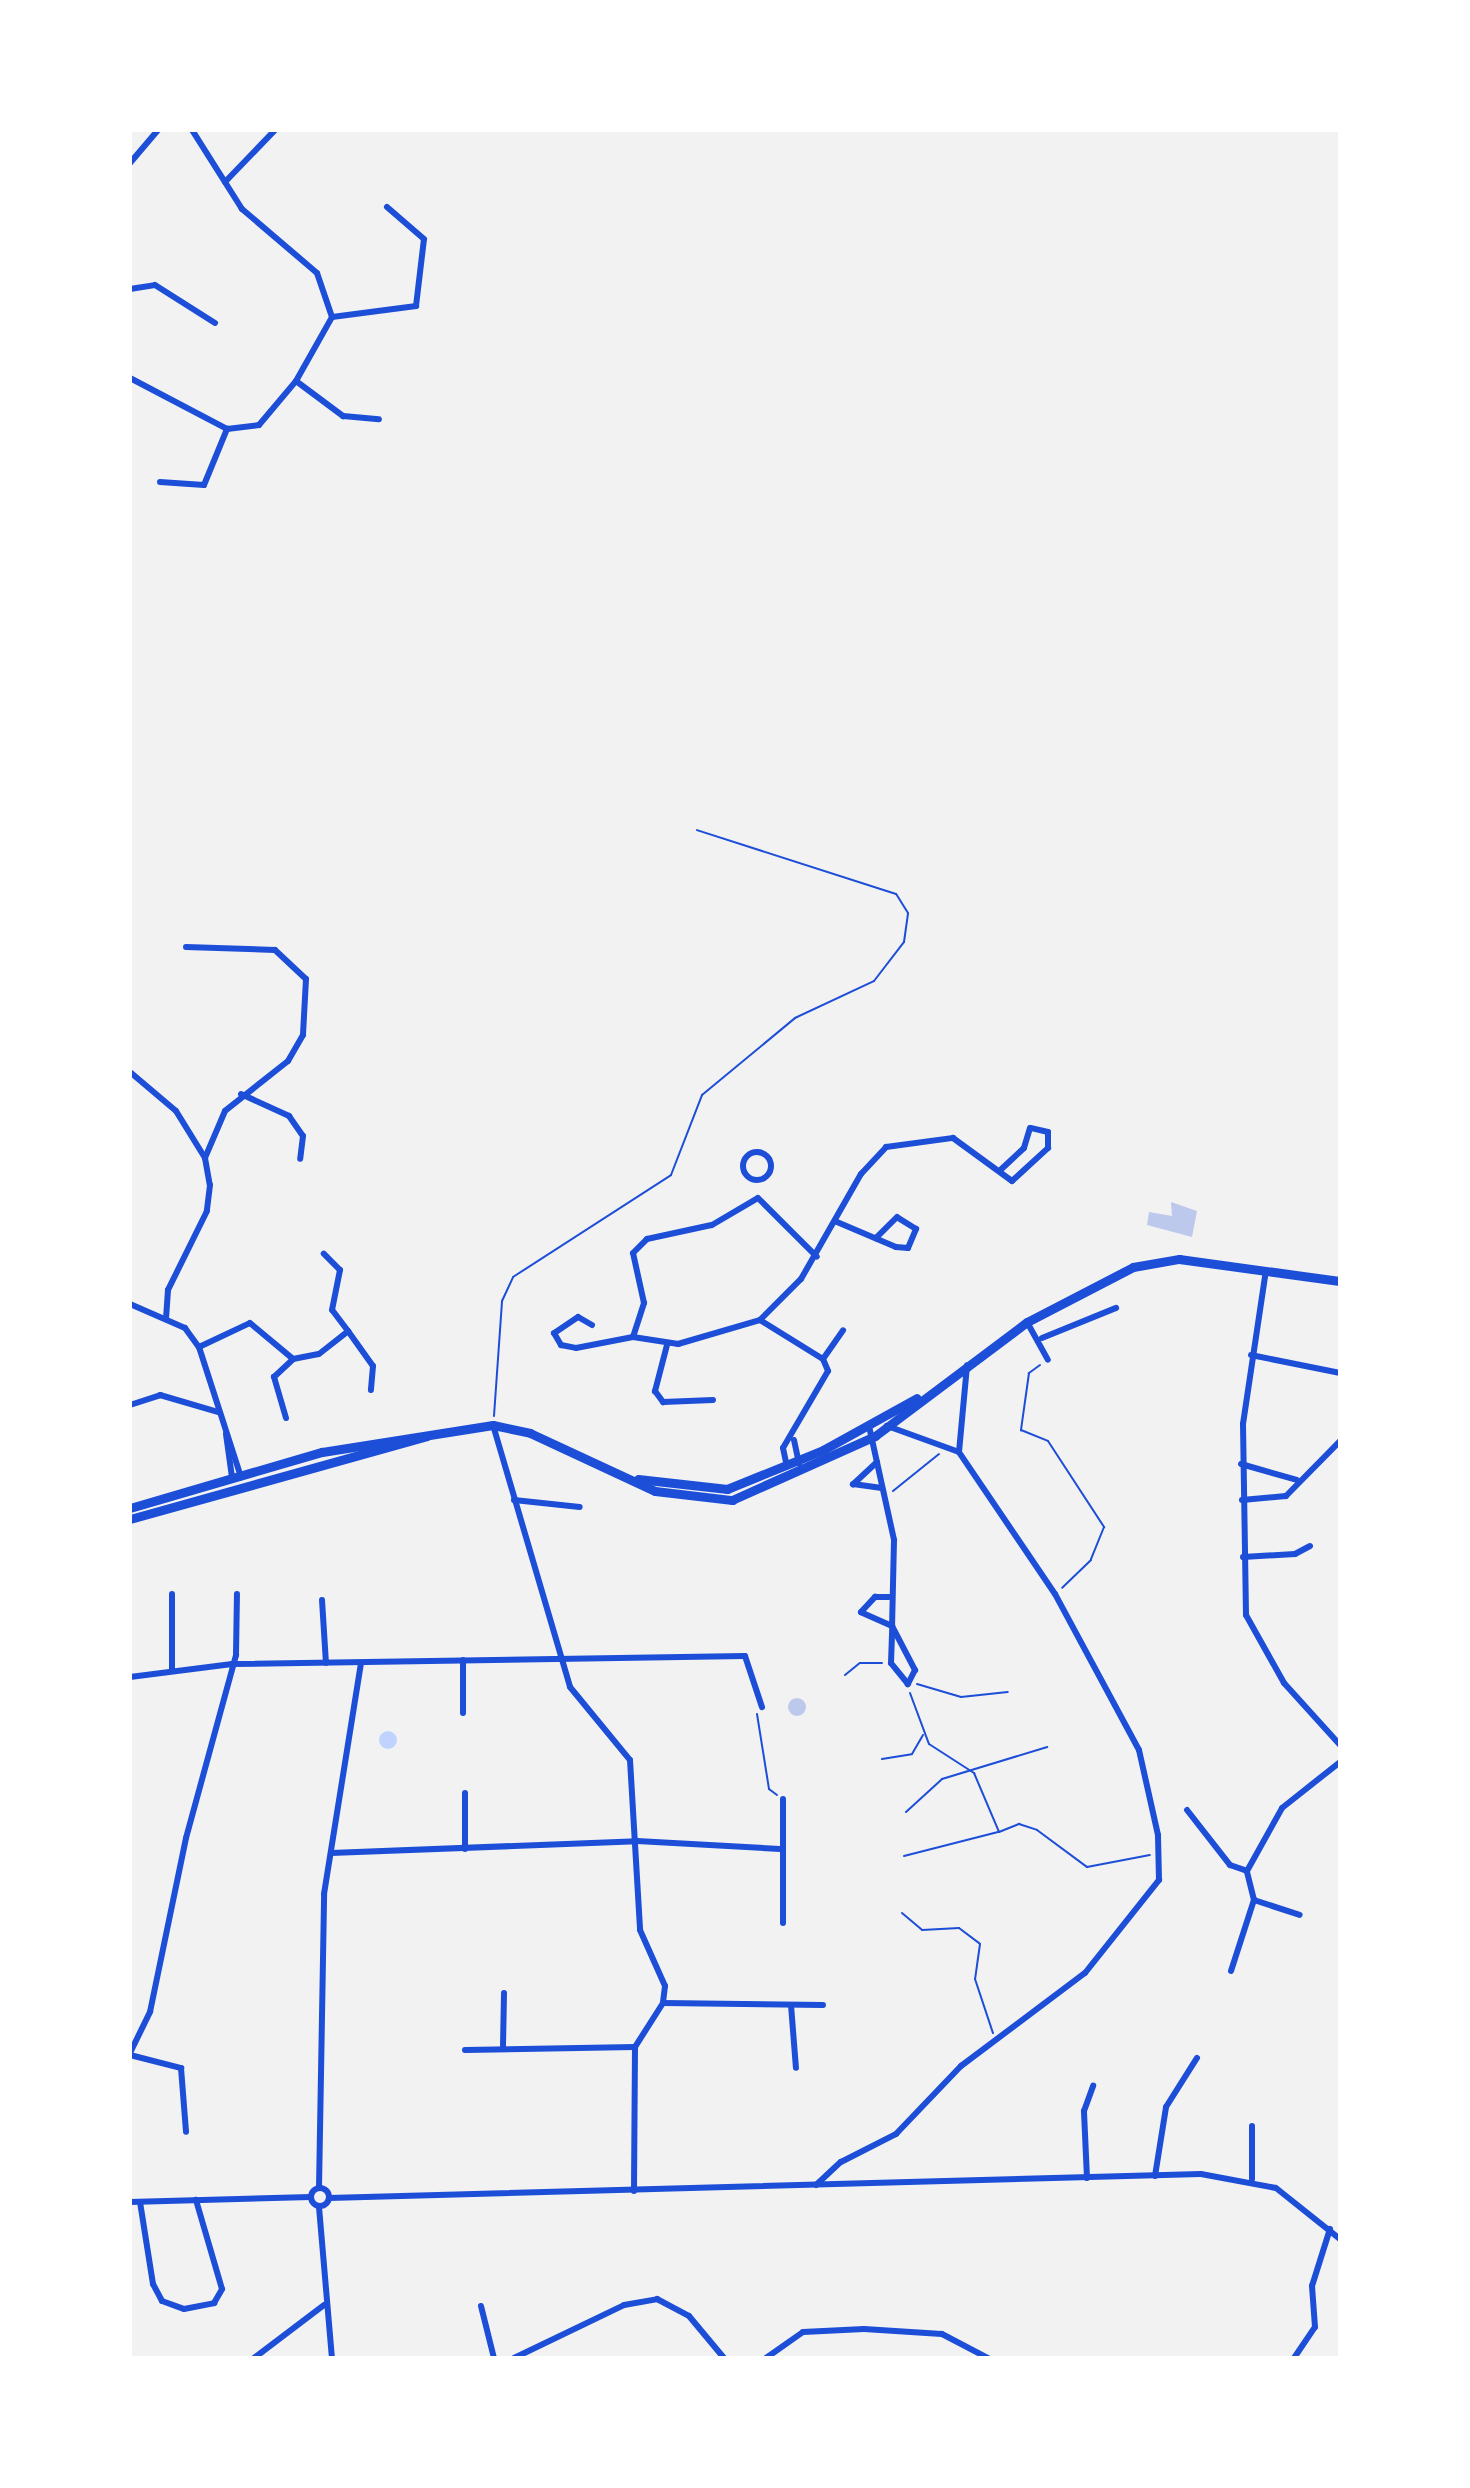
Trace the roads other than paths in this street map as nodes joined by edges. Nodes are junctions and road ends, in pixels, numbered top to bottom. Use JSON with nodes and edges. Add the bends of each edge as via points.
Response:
{"nodes":[{"id":1,"x":158,"y":130,"type":"edge"},
{"id":2,"x":192,"y":130,"type":"edge"},
{"id":3,"x":275,"y":130,"type":"edge"},
{"id":4,"x":130,"y":163,"type":"edge"},
{"id":5,"x":225,"y":182,"type":"junction"},
{"id":6,"x":387,"y":207,"type":"dead end"},
{"id":7,"x":130,"y":289,"type":"edge"},
{"id":8,"x":332,"y":317,"type":"junction"},
{"id":9,"x":215,"y":323,"type":"dead end"},
{"id":10,"x":130,"y":378,"type":"edge"},
{"id":11,"x":296,"y":381,"type":"junction"},
{"id":12,"x":379,"y":419,"type":"dead end"},
{"id":13,"x":227,"y":429,"type":"junction"},
{"id":14,"x":160,"y":482,"type":"dead end"},
{"id":15,"x":186,"y":947,"type":"dead end"},
{"id":16,"x":130,"y":1072,"type":"edge"},
{"id":17,"x":241,"y":1094,"type":"junction"},
{"id":18,"x":205,"y":1158,"type":"junction"},
{"id":19,"x":300,"y":1159,"type":"dead end"},
{"id":20,"x":1000,"y":1170,"type":"junction"},
{"id":21,"x":759,"y":1180,"type":"junction"},
{"id":22,"x":758,"y":1198,"type":"junction"},
{"id":23,"x":837,"y":1222,"type":"junction"},
{"id":24,"x":876,"y":1238,"type":"junction"},
{"id":25,"x":324,"y":1254,"type":"dead end"},
{"id":26,"x":817,"y":1257,"type":"junction"},
{"id":27,"x":1266,"y":1270,"type":"junction"},
{"id":28,"x":1340,"y":1281,"type":"edge"},
{"id":29,"x":130,"y":1304,"type":"edge"},
{"id":30,"x":1116,"y":1308,"type":"dead end"},
{"id":31,"x":166,"y":1317,"type":"junction"},
{"id":32,"x":760,"y":1320,"type":"junction"},
{"id":33,"x":1027,"y":1322,"type":"junction"},
{"id":34,"x":592,"y":1325,"type":"dead end"},
{"id":35,"x":843,"y":1330,"type":"dead end"},
{"id":36,"x":348,"y":1331,"type":"junction"},
{"id":37,"x":633,"y":1337,"type":"junction"},
{"id":38,"x":1042,"y":1338,"type":"junction"},
{"id":39,"x":667,"y":1345,"type":"junction"},
{"id":40,"x":199,"y":1347,"type":"junction"},
{"id":41,"x":1251,"y":1355,"type":"junction"},
{"id":42,"x":293,"y":1359,"type":"junction"},
{"id":43,"x":823,"y":1359,"type":"junction"},
{"id":44,"x":1048,"y":1360,"type":"road end"},
{"id":45,"x":966,"y":1363,"type":"junction"},
{"id":46,"x":1340,"y":1373,"type":"edge"},
{"id":47,"x":371,"y":1390,"type":"dead end"},
{"id":48,"x":929,"y":1392,"type":"junction"},
{"id":49,"x":713,"y":1400,"type":"dead end"},
{"id":50,"x":130,"y":1405,"type":"edge"},
{"id":51,"x":218,"y":1412,"type":"junction"},
{"id":52,"x":286,"y":1418,"type":"dead end"},
{"id":53,"x":881,"y":1418,"type":"junction"},
{"id":54,"x":493,"y":1425,"type":"junction"},
{"id":55,"x":869,"y":1426,"type":"junction"},
{"id":56,"x":888,"y":1427,"type":"junction"},
{"id":57,"x":450,"y":1429,"type":"junction"},
{"id":58,"x":226,"y":1434,"type":"junction"},
{"id":59,"x":875,"y":1438,"type":"junction"},
{"id":60,"x":794,"y":1440,"type":"junction"},
{"id":61,"x":1340,"y":1441,"type":"edge"},
{"id":62,"x":959,"y":1452,"type":"junction"},
{"id":63,"x":877,"y":1462,"type":"junction"},
{"id":64,"x":822,"y":1463,"type":"junction"},
{"id":65,"x":799,"y":1464,"type":"junction"},
{"id":66,"x":1241,"y":1464,"type":"junction"},
{"id":67,"x":785,"y":1467,"type":"junction"},
{"id":68,"x":239,"y":1476,"type":"junction"},
{"id":69,"x":627,"y":1476,"type":"junction"},
{"id":70,"x":263,"y":1480,"type":"junction"},
{"id":71,"x":1297,"y":1480,"type":"junction"},
{"id":72,"x":882,"y":1488,"type":"junction"},
{"id":73,"x":748,"y":1495,"type":"junction"},
{"id":74,"x":514,"y":1500,"type":"junction"},
{"id":75,"x":1242,"y":1500,"type":"junction"},
{"id":76,"x":175,"y":1504,"type":"junction"},
{"id":77,"x":580,"y":1507,"type":"dead end"},
{"id":78,"x":130,"y":1508,"type":"edge"},
{"id":79,"x":130,"y":1519,"type":"edge"},
{"id":80,"x":1310,"y":1546,"type":"dead end"},
{"id":81,"x":1243,"y":1557,"type":"junction"},
{"id":82,"x":172,"y":1594,"type":"dead end"},
{"id":83,"x":237,"y":1594,"type":"dead end"},
{"id":84,"x":889,"y":1597,"type":"junction"},
{"id":85,"x":322,"y":1600,"type":"dead end"},
{"id":86,"x":892,"y":1626,"type":"junction"},
{"id":87,"x":561,"y":1656,"type":"junction"},
{"id":88,"x":463,"y":1660,"type":"junction"},
{"id":89,"x":326,"y":1663,"type":"junction"},
{"id":90,"x":361,"y":1663,"type":"junction"},
{"id":91,"x":232,"y":1664,"type":"junction"},
{"id":92,"x":172,"y":1670,"type":"junction"},
{"id":93,"x":130,"y":1677,"type":"edge"},
{"id":94,"x":762,"y":1707,"type":"road end"},
{"id":95,"x":463,"y":1713,"type":"dead end"},
{"id":96,"x":1340,"y":1745,"type":"edge"},
{"id":97,"x":1340,"y":1762,"type":"edge"},
{"id":98,"x":465,"y":1793,"type":"dead end"},
{"id":99,"x":783,"y":1799,"type":"road end"},
{"id":100,"x":1187,"y":1810,"type":"dead end"},
{"id":101,"x":637,"y":1841,"type":"junction"},
{"id":102,"x":465,"y":1849,"type":"junction"},
{"id":103,"x":780,"y":1849,"type":"junction"},
{"id":104,"x":331,"y":1853,"type":"junction"},
{"id":105,"x":1247,"y":1871,"type":"junction"},
{"id":106,"x":1254,"y":1900,"type":"junction"},
{"id":107,"x":1300,"y":1915,"type":"dead end"},
{"id":108,"x":783,"y":1923,"type":"dead end"},
{"id":109,"x":1231,"y":1971,"type":"dead end"},
{"id":110,"x":504,"y":1993,"type":"dead end"},
{"id":111,"x":663,"y":2003,"type":"junction"},
{"id":112,"x":791,"y":2005,"type":"junction"},
{"id":113,"x":823,"y":2005,"type":"dead end"},
{"id":114,"x":503,"y":2046,"type":"junction"},
{"id":115,"x":635,"y":2047,"type":"junction"},
{"id":116,"x":465,"y":2050,"type":"dead end"},
{"id":117,"x":130,"y":2054,"type":"edge"},
{"id":118,"x":1197,"y":2058,"type":"dead end"},
{"id":119,"x":796,"y":2068,"type":"dead end"},
{"id":120,"x":1093,"y":2086,"type":"dead end"},
{"id":121,"x":1252,"y":2126,"type":"dead end"},
{"id":122,"x":186,"y":2132,"type":"dead end"},
{"id":123,"x":1155,"y":2176,"type":"junction"},
{"id":124,"x":1087,"y":2178,"type":"junction"},
{"id":125,"x":1252,"y":2179,"type":"junction"},
{"id":126,"x":816,"y":2185,"type":"junction"},
{"id":127,"x":319,"y":2188,"type":"junction"},
{"id":128,"x":634,"y":2191,"type":"junction"},
{"id":129,"x":311,"y":2197,"type":"junction"},
{"id":130,"x":329,"y":2198,"type":"junction"},
{"id":131,"x":196,"y":2200,"type":"junction"},
{"id":132,"x":130,"y":2202,"type":"edge"},
{"id":133,"x":140,"y":2202,"type":"junction"},
{"id":134,"x":319,"y":2207,"type":"junction"},
{"id":135,"x":1330,"y":2229,"type":"junction"},
{"id":136,"x":1340,"y":2239,"type":"edge"},
{"id":137,"x":324,"y":2305,"type":"junction"},
{"id":138,"x":481,"y":2306,"type":"dead end"},
{"id":139,"x":534,"y":2348,"type":"junction"},
{"id":140,"x":254,"y":2358,"type":"edge"},
{"id":141,"x":332,"y":2358,"type":"edge"},
{"id":142,"x":494,"y":2358,"type":"edge"},
{"id":143,"x":514,"y":2358,"type":"edge"},
{"id":144,"x":539,"y":2358,"type":"edge"},
{"id":145,"x":724,"y":2358,"type":"edge"},
{"id":146,"x":766,"y":2358,"type":"edge"},
{"id":147,"x":988,"y":2358,"type":"edge"},
{"id":148,"x":1294,"y":2358,"type":"edge"}],
"edges":[{"from":1,"to":4,"type":"street"},
{"from":2,"to":5,"type":"street"},
{"from":3,"to":5,"type":"street"},
{"from":5,"to":8,"type":"street","via":[[256,226],[317,273]]},
{"from":6,"to":8,"type":"street","via":[[424,239],[416,306]]},
{"from":7,"to":9,"type":"street","via":[[155,285]]},
{"from":8,"to":11,"type":"street"},
{"from":10,"to":13,"type":"street"},
{"from":11,"to":12,"type":"street","via":[[343,416]]},
{"from":11,"to":13,"type":"street","via":[[259,425]]},
{"from":13,"to":14,"type":"street","via":[[204,485]]},
{"from":15,"to":17,"type":"street","via":[[275,950],[306,979],[303,1035],[288,1061]]},
{"from":16,"to":18,"type":"street","via":[[176,1111]]},
{"from":17,"to":18,"type":"street","via":[[225,1111]]},
{"from":17,"to":19,"type":"street","via":[[289,1116],[303,1136]]},
{"from":18,"to":31,"type":"street","via":[[207,1211],[168,1290]]},
{"from":20,"to":20,"type":"street","via":[[1040,1125],[1048,1132],[1048,1148],[1012,1181]]},
{"from":20,"to":23,"type":"street","via":[[953,1138],[886,1147],[861,1174]]},
{"from":21,"to":21,"type":"street","via":[[771,1168],[757,1152],[744,1167]]},
{"from":21,"to":22,"type":"street"},
{"from":22,"to":26,"type":"street"},
{"from":22,"to":37,"type":"street","via":[[712,1225],[637,1245],[632,1262],[644,1303]]},
{"from":23,"to":24,"type":"street"},
{"from":23,"to":26,"type":"street"},
{"from":24,"to":24,"type":"street","via":[[908,1248],[916,1229],[897,1217]]},
{"from":25,"to":36,"type":"street","via":[[340,1270],[332,1310]]},
{"from":26,"to":32,"type":"street"},
{"from":27,"to":28,"type":"main road"},
{"from":27,"to":33,"type":"main road","via":[[1150,1263]]},
{"from":27,"to":41,"type":"street"},
{"from":29,"to":31,"type":"street"},
{"from":30,"to":38,"type":"street"},
{"from":31,"to":40,"type":"street"},
{"from":32,"to":39,"type":"street"},
{"from":32,"to":43,"type":"street"},
{"from":33,"to":38,"type":"street"},
{"from":33,"to":45,"type":"main road"},
{"from":34,"to":37,"type":"street","via":[[578,1317],[554,1333],[561,1345],[576,1348]]},
{"from":35,"to":43,"type":"street"},
{"from":36,"to":42,"type":"street","via":[[319,1354]]},
{"from":36,"to":47,"type":"street","via":[[373,1366]]},
{"from":37,"to":39,"type":"street"},
{"from":38,"to":44,"type":"street"},
{"from":39,"to":49,"type":"street","via":[[655,1391],[663,1402]]},
{"from":40,"to":42,"type":"street","via":[[250,1323]]},
{"from":40,"to":51,"type":"street"},
{"from":41,"to":46,"type":"street"},
{"from":41,"to":66,"type":"street"},
{"from":42,"to":52,"type":"street","via":[[274,1377]]},
{"from":43,"to":60,"type":"street","via":[[828,1379]]},
{"from":45,"to":48,"type":"main road"},
{"from":45,"to":62,"type":"street"},
{"from":48,"to":53,"type":"main road"},
{"from":48,"to":56,"type":"main road"},
{"from":50,"to":51,"type":"street","via":[[160,1395]]},
{"from":51,"to":58,"type":"street"},
{"from":53,"to":55,"type":"main road"},
{"from":53,"to":56,"type":"street"},
{"from":54,"to":57,"type":"main road"},
{"from":54,"to":69,"type":"main road"},
{"from":54,"to":74,"type":"street"},
{"from":55,"to":59,"type":"street"},
{"from":55,"to":65,"type":"main road"},
{"from":56,"to":59,"type":"main road"},
{"from":56,"to":62,"type":"street"},
{"from":57,"to":68,"type":"main road"},
{"from":57,"to":70,"type":"main road"},
{"from":58,"to":68,"type":"street"},
{"from":58,"to":68,"type":"street"},
{"from":59,"to":63,"type":"street"},
{"from":59,"to":64,"type":"main road"},
{"from":60,"to":65,"type":"street"},
{"from":60,"to":67,"type":"street","via":[[783,1448]]},
{"from":61,"to":71,"type":"street"},
{"from":62,"to":126,"type":"street","via":[[1055,1594],[1139,1750],[1160,1854],[1151,1897],[1095,1963],[995,2038],[896,2134],[841,2162]]},
{"from":63,"to":72,"type":"street"},
{"from":63,"to":72,"type":"street","via":[[853,1484]]},
{"from":64,"to":65,"type":"street"},
{"from":64,"to":73,"type":"main road"},
{"from":65,"to":67,"type":"main road"},
{"from":65,"to":73,"type":"street"},
{"from":66,"to":71,"type":"street"},
{"from":66,"to":75,"type":"street"},
{"from":67,"to":69,"type":"main road","via":[[709,1491]]},
{"from":68,"to":70,"type":"main road"},
{"from":68,"to":76,"type":"street"},
{"from":68,"to":78,"type":"main road"},
{"from":69,"to":73,"type":"main road","via":[[683,1499]]},
{"from":70,"to":76,"type":"main road"},
{"from":71,"to":75,"type":"street","via":[[1277,1500]]},
{"from":72,"to":84,"type":"street","via":[[894,1540]]},
{"from":74,"to":77,"type":"street"},
{"from":74,"to":87,"type":"street"},
{"from":75,"to":81,"type":"street"},
{"from":76,"to":79,"type":"main road"},
{"from":80,"to":81,"type":"street","via":[[1295,1554]]},
{"from":81,"to":96,"type":"street","via":[[1246,1615],[1256,1641]]},
{"from":82,"to":92,"type":"street"},
{"from":83,"to":91,"type":"street"},
{"from":84,"to":86,"type":"street"},
{"from":84,"to":86,"type":"street","via":[[875,1597],[861,1612]]},
{"from":85,"to":89,"type":"street"},
{"from":86,"to":86,"type":"street","via":[[912,1656],[910,1682],[891,1663]]},
{"from":87,"to":88,"type":"street"},
{"from":87,"to":94,"type":"street","via":[[745,1656]]},
{"from":87,"to":101,"type":"street","via":[[579,1702],[608,1727],[630,1760]]},
{"from":88,"to":90,"type":"street"},
{"from":88,"to":95,"type":"street"},
{"from":89,"to":90,"type":"street"},
{"from":89,"to":91,"type":"street"},
{"from":90,"to":104,"type":"street"},
{"from":91,"to":92,"type":"street"},
{"from":91,"to":117,"type":"street","via":[[150,2012]]},
{"from":92,"to":93,"type":"street"},
{"from":97,"to":105,"type":"street","via":[[1282,1808]]},
{"from":98,"to":102,"type":"street"},
{"from":99,"to":103,"type":"street"},
{"from":100,"to":105,"type":"street","via":[[1230,1865]]},
{"from":101,"to":102,"type":"street"},
{"from":101,"to":103,"type":"street"},
{"from":101,"to":111,"type":"street","via":[[640,1930],[662,1969]]},
{"from":102,"to":104,"type":"street"},
{"from":103,"to":108,"type":"street"},
{"from":104,"to":127,"type":"street","via":[[324,1894]]},
{"from":105,"to":106,"type":"street"},
{"from":106,"to":107,"type":"street","via":[[1283,1915]]},
{"from":106,"to":109,"type":"street"},
{"from":110,"to":114,"type":"street"},
{"from":111,"to":112,"type":"street"},
{"from":111,"to":115,"type":"street"},
{"from":112,"to":113,"type":"street"},
{"from":112,"to":119,"type":"street"},
{"from":114,"to":115,"type":"street"},
{"from":114,"to":116,"type":"street"},
{"from":115,"to":128,"type":"street"},
{"from":117,"to":122,"type":"street","via":[[181,2068]]},
{"from":118,"to":123,"type":"street","via":[[1166,2107]]},
{"from":120,"to":124,"type":"street","via":[[1084,2111]]},
{"from":121,"to":125,"type":"street"},
{"from":123,"to":124,"type":"street"},
{"from":123,"to":125,"type":"street"},
{"from":124,"to":126,"type":"street"},
{"from":125,"to":135,"type":"street","via":[[1276,2188]]},
{"from":126,"to":128,"type":"street"},
{"from":127,"to":129,"type":"street"},
{"from":127,"to":130,"type":"street"},
{"from":128,"to":130,"type":"street"},
{"from":129,"to":131,"type":"street"},
{"from":129,"to":134,"type":"street"},
{"from":130,"to":134,"type":"street"},
{"from":131,"to":133,"type":"street"},
{"from":131,"to":133,"type":"street","via":[[222,2289],[214,2303],[184,2309],[162,2301],[153,2284]]},
{"from":132,"to":133,"type":"street"},
{"from":134,"to":137,"type":"street"},
{"from":135,"to":136,"type":"street"},
{"from":135,"to":148,"type":"street","via":[[1312,2286],[1315,2327]]},
{"from":137,"to":140,"type":"street"},
{"from":137,"to":141,"type":"street"},
{"from":138,"to":142,"type":"street"},
{"from":139,"to":143,"type":"street"},
{"from":139,"to":144,"type":"street"},
{"from":139,"to":145,"type":"street","via":[[624,2305],[657,2299],[689,2316]]},
{"from":146,"to":147,"type":"street","via":[[803,2332],[864,2329],[942,2334]]}]}
